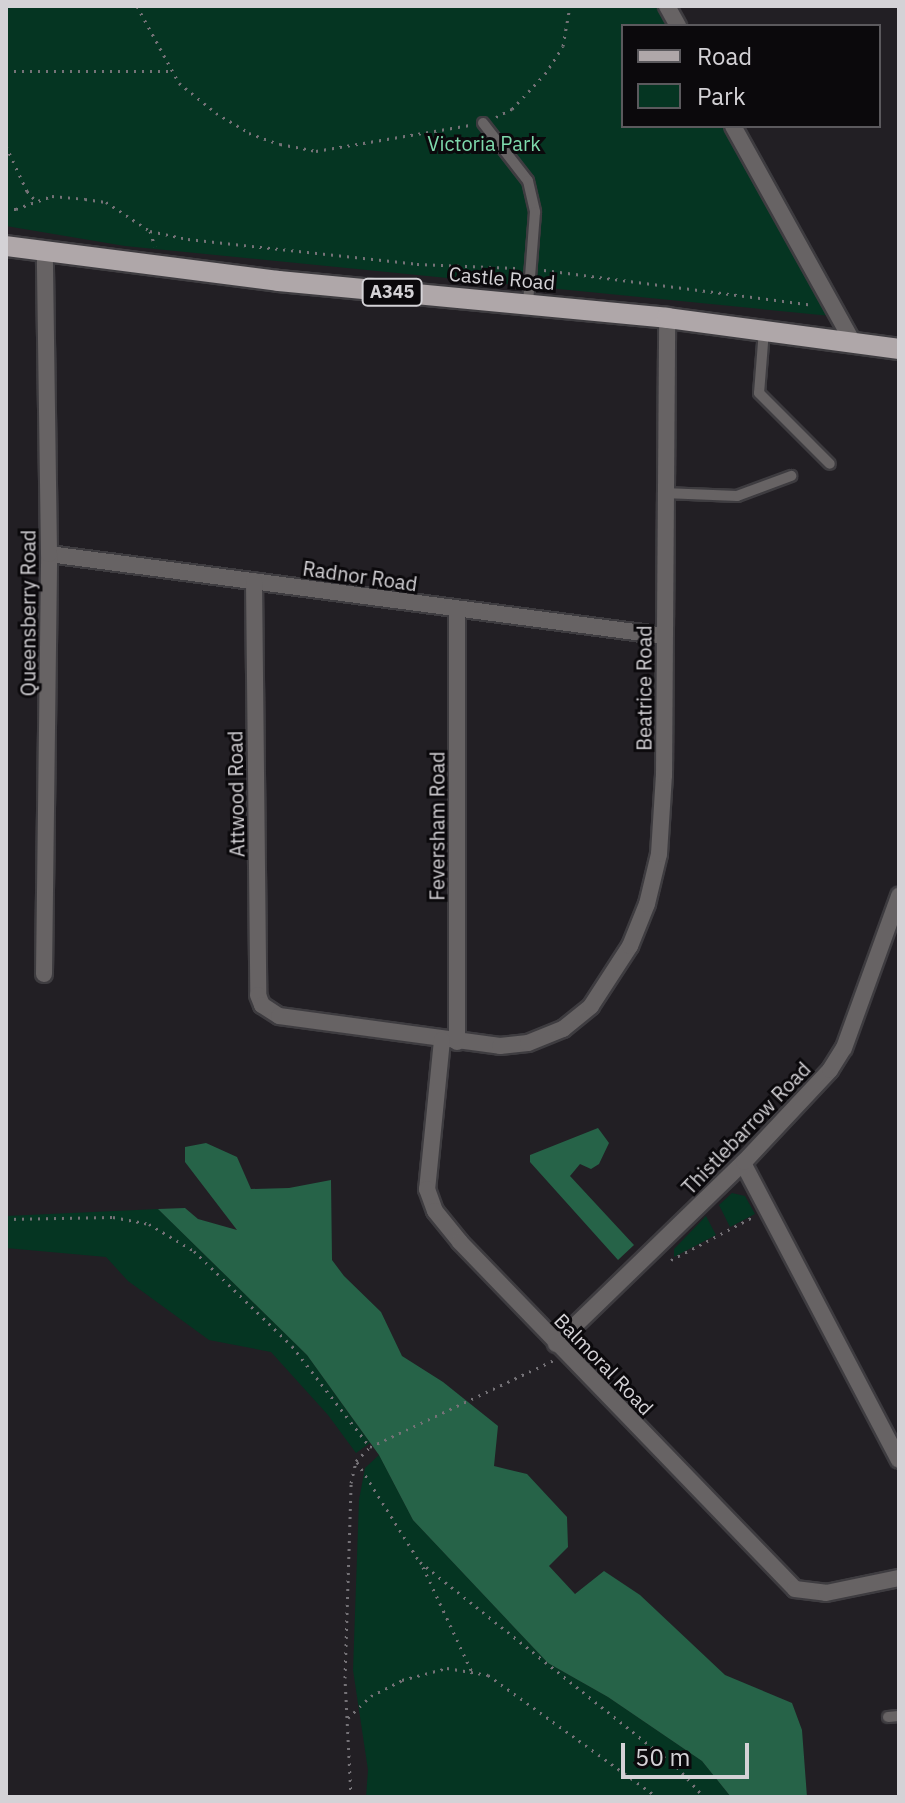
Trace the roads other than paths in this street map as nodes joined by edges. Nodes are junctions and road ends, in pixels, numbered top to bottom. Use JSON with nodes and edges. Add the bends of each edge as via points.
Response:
{"nodes":[{"id":1,"x":667,"y":6,"type":"edge"},
{"id":2,"x":677,"y":24,"type":"edge"},
{"id":3,"x":483,"y":123,"type":"road end"},
{"id":4,"x":734,"y":128,"type":"edge"},
{"id":5,"x":6,"y":246,"type":"edge"},
{"id":6,"x":45,"y":253,"type":"junction"},
{"id":7,"x":528,"y":304,"type":"junction"},
{"id":8,"x":667,"y":318,"type":"junction"},
{"id":9,"x":764,"y":330,"type":"junction"},
{"id":10,"x":852,"y":341,"type":"junction"},
{"id":11,"x":899,"y":349,"type":"edge"},
{"id":12,"x":830,"y":464,"type":"dead end"},
{"id":13,"x":791,"y":476,"type":"dead end"},
{"id":14,"x":664,"y":493,"type":"junction"},
{"id":15,"x":49,"y":554,"type":"junction"},
{"id":16,"x":254,"y":581,"type":"junction"},
{"id":17,"x":457,"y":610,"type":"junction"},
{"id":18,"x":665,"y":636,"type":"junction"},
{"id":19,"x":899,"y":896,"type":"edge"},
{"id":20,"x":44,"y":974,"type":"dead end"},
{"id":21,"x":262,"y":1005,"type":"joint"},
{"id":22,"x":450,"y":1041,"type":"junction"},
{"id":23,"x":743,"y":1163,"type":"junction"},
{"id":24,"x":561,"y":1349,"type":"junction"},
{"id":25,"x":899,"y":1460,"type":"edge"},
{"id":26,"x":899,"y":1578,"type":"edge"}],
"edges":[{"from":1,"to":2,"type":"street"},
{"from":3,"to":7,"type":"lane","via":[[528,181],[535,212]]},
{"from":4,"to":10,"type":"street"},
{"from":5,"to":6,"type":"main road","name":"Castle Road","number":"A345"},
{"from":6,"to":7,"type":"main road","name":"Castle Road","number":"A345"},
{"from":6,"to":15,"type":"street","name":"Queensberry Road"},
{"from":7,"to":8,"type":"main road","name":"Castle Road","number":"A345"},
{"from":8,"to":9,"type":"main road","name":"Castle Road","number":"A345"},
{"from":8,"to":14,"type":"street","name":"Beatrice Road"},
{"from":9,"to":10,"type":"main road","name":"Castle Road","number":"A345"},
{"from":9,"to":12,"type":"lane","via":[[759,393]]},
{"from":10,"to":11,"type":"main road","name":"Castle Road","number":"A345"},
{"from":13,"to":14,"type":"lane","via":[[737,496]]},
{"from":14,"to":18,"type":"street","name":"Beatrice Road"},
{"from":15,"to":16,"type":"street","name":"Radnor Road"},
{"from":15,"to":20,"type":"street","name":"Queensberry Road"},
{"from":16,"to":17,"type":"street","name":"Radnor Road"},
{"from":16,"to":21,"type":"street","name":"Attwood Road"},
{"from":17,"to":18,"type":"street","name":"Radnor Road"},
{"from":17,"to":22,"type":"street","name":"Feversham Road"},
{"from":18,"to":22,"type":"street","name":"Beatrice Road","via":[[663,817],[639,927],[617,969],[591,1006],[563,1029],[510,1046]]},
{"from":19,"to":23,"type":"street","name":"Thistlebarrow Road","via":[[844,1048],[814,1091]]},
{"from":21,"to":22,"type":"street","name":"Beatrice Road","via":[[279,1016]]},
{"from":22,"to":24,"type":"street","name":"Balmoral Road","via":[[428,1158],[431,1201],[460,1242]]},
{"from":23,"to":24,"type":"street","name":"Thistlebarrow Road"},
{"from":23,"to":25,"type":"street"},
{"from":24,"to":26,"type":"street","name":"Balmoral Road","via":[[795,1589],[826,1593]]}]}
